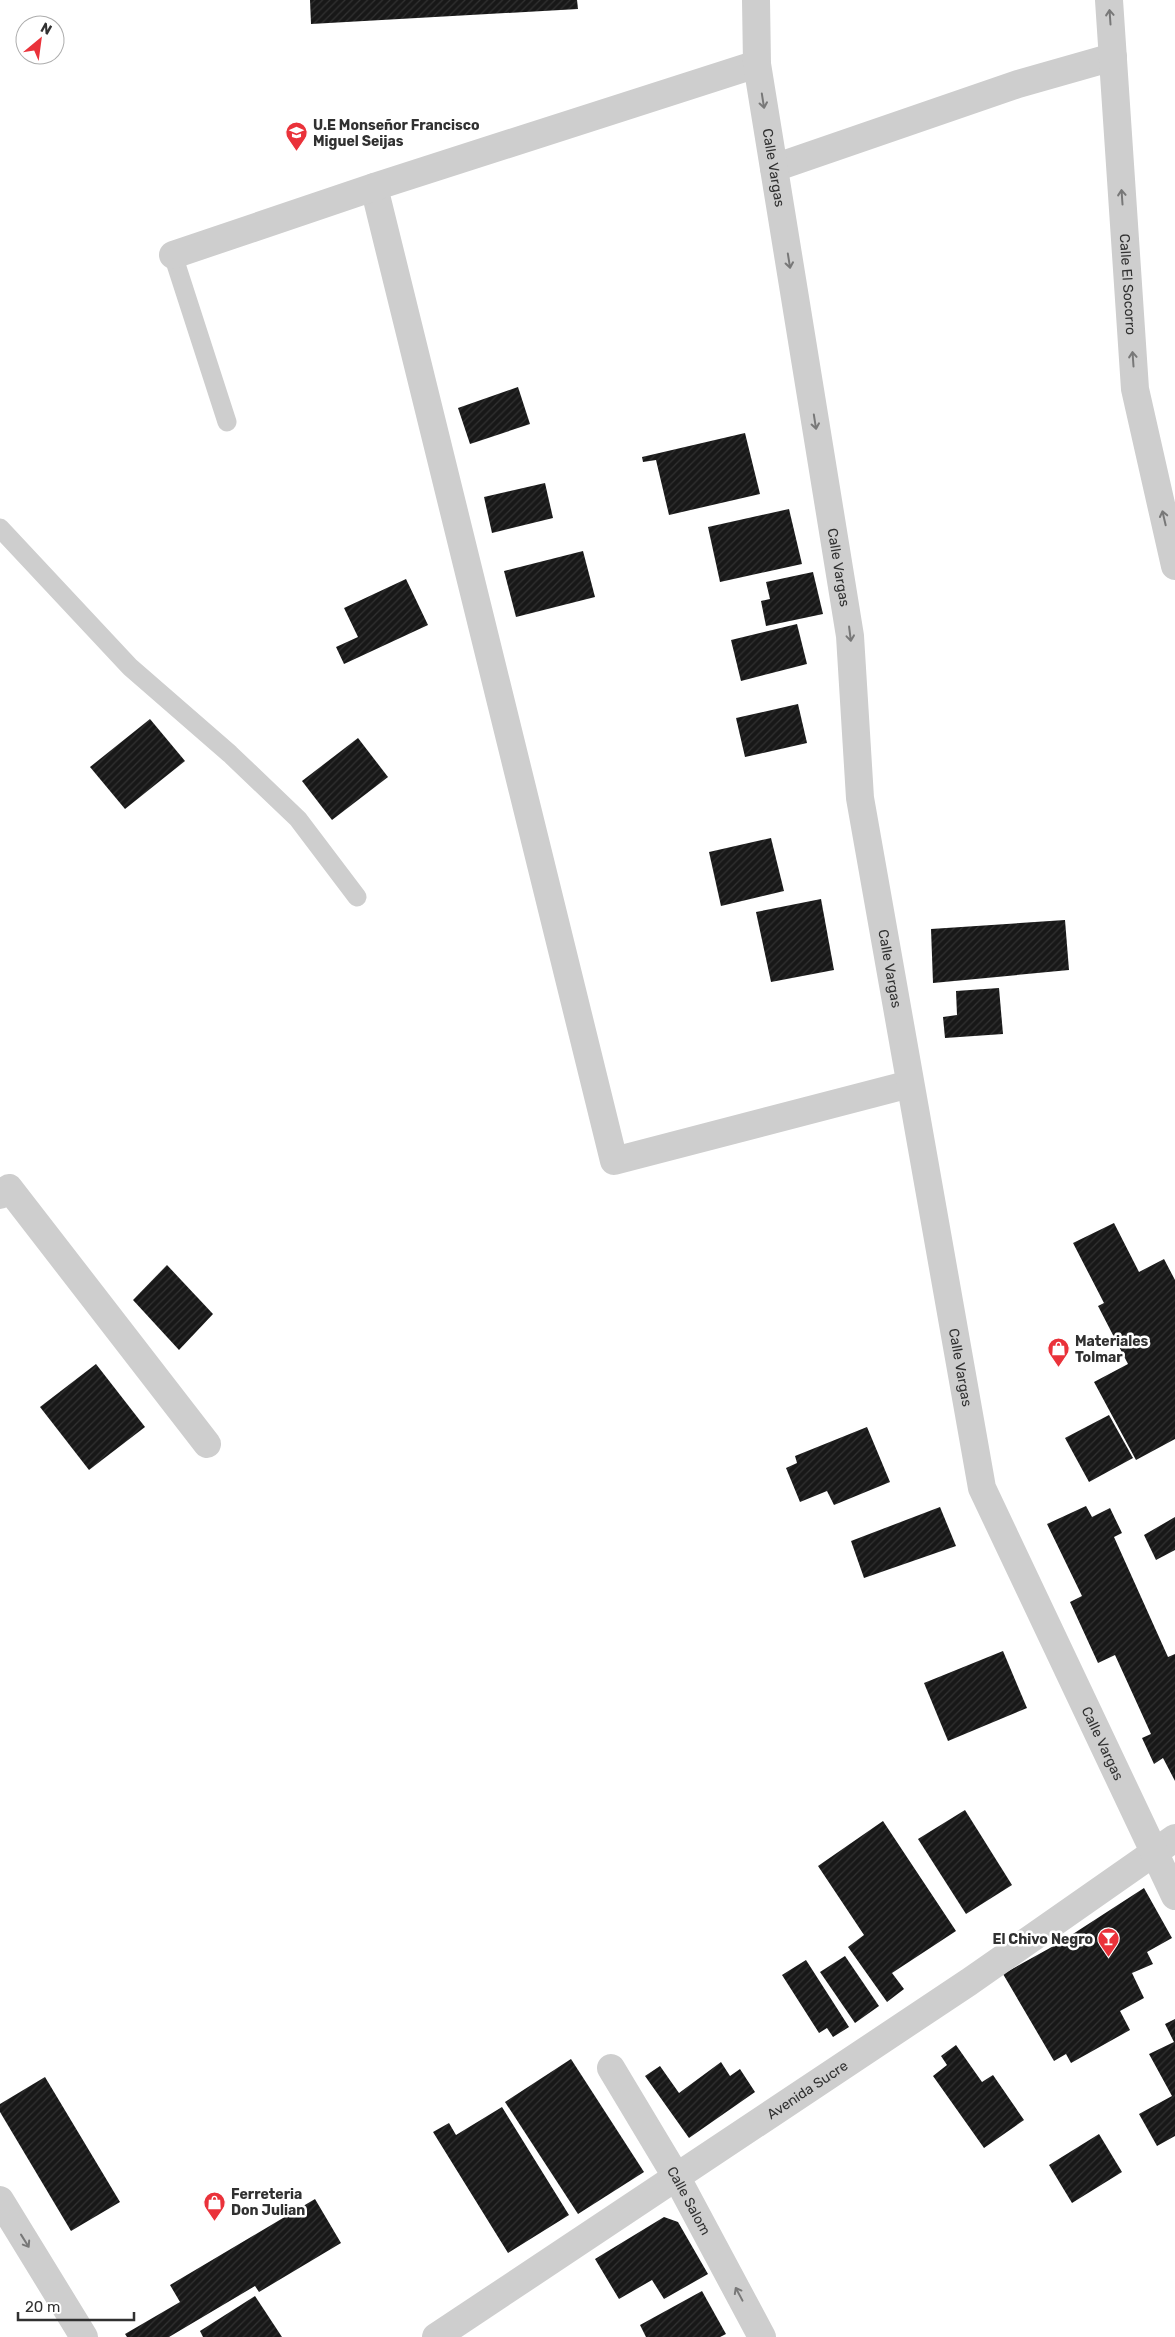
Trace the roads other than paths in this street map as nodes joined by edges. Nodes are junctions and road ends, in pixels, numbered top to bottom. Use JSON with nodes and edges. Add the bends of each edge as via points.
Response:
{"nodes":[{"id":1,"x":756,"y":0,"type":"edge"},
{"id":2,"x":1109,"y":0,"type":"edge"},
{"id":3,"x":1112,"y":57,"type":"junction"},
{"id":4,"x":757,"y":64,"type":"junction"},
{"id":5,"x":774,"y":168,"type":"junction"},
{"id":6,"x":374,"y":187,"type":"junction"},
{"id":7,"x":173,"y":255,"type":"joint"},
{"id":8,"x":227,"y":422,"type":"dead end"},
{"id":9,"x":0,"y":528,"type":"edge"},
{"id":10,"x":1175,"y":566,"type":"edge"},
{"id":11,"x":358,"y":897,"type":"dead end"},
{"id":12,"x":910,"y":1084,"type":"junction"},
{"id":13,"x":0,"y":1195,"type":"edge"},
{"id":14,"x":207,"y":1444,"type":"dead end"},
{"id":15,"x":1165,"y":1846,"type":"edge"},
{"id":16,"x":1175,"y":1896,"type":"edge"},
{"id":17,"x":610,"y":2068,"type":"dead end"},
{"id":18,"x":677,"y":2178,"type":"junction"},
{"id":19,"x":0,"y":2200,"type":"edge"},
{"id":20,"x":84,"y":2337,"type":"edge"},
{"id":21,"x":436,"y":2337,"type":"edge"},
{"id":22,"x":762,"y":2337,"type":"edge"}],
"edges":[{"from":1,"to":4,"type":"street","name":"Calle Vargas"},
{"from":3,"to":2,"type":"street","name":"Calle El Socorro","one_way":true},
{"from":3,"to":5,"type":"street","via":[[1018,84]]},
{"from":10,"to":3,"type":"street","name":"Calle El Socorro","one_way":true,"via":[[1135,389]]},
{"from":4,"to":5,"type":"street","name":"Calle Vargas","one_way":true},
{"from":4,"to":6,"type":"street"},
{"from":5,"to":12,"type":"street","name":"Calle Vargas","one_way":true,"via":[[850,636],[860,798]]},
{"from":6,"to":7,"type":"street"},
{"from":6,"to":12,"type":"street","via":[[614,1161]]},
{"from":7,"to":8,"type":"lane"},
{"from":9,"to":11,"type":"lane","via":[[130,667],[230,754],[298,819]]},
{"from":12,"to":15,"type":"street","name":"Calle Vargas","via":[[982,1488]]},
{"from":13,"to":14,"type":"street","via":[[9,1188]]},
{"from":15,"to":16,"type":"street","name":"Calle Vargas"},
{"from":15,"to":18,"type":"street","name":"Avenida Sucre","via":[[970,1982]]},
{"from":17,"to":18,"type":"street","name":"Calle Salom"},
{"from":18,"to":21,"type":"street","name":"Avenida Sucre"},
{"from":22,"to":18,"type":"street","name":"Calle Salom","one_way":true},
{"from":19,"to":20,"type":"street","one_way":true}]}
